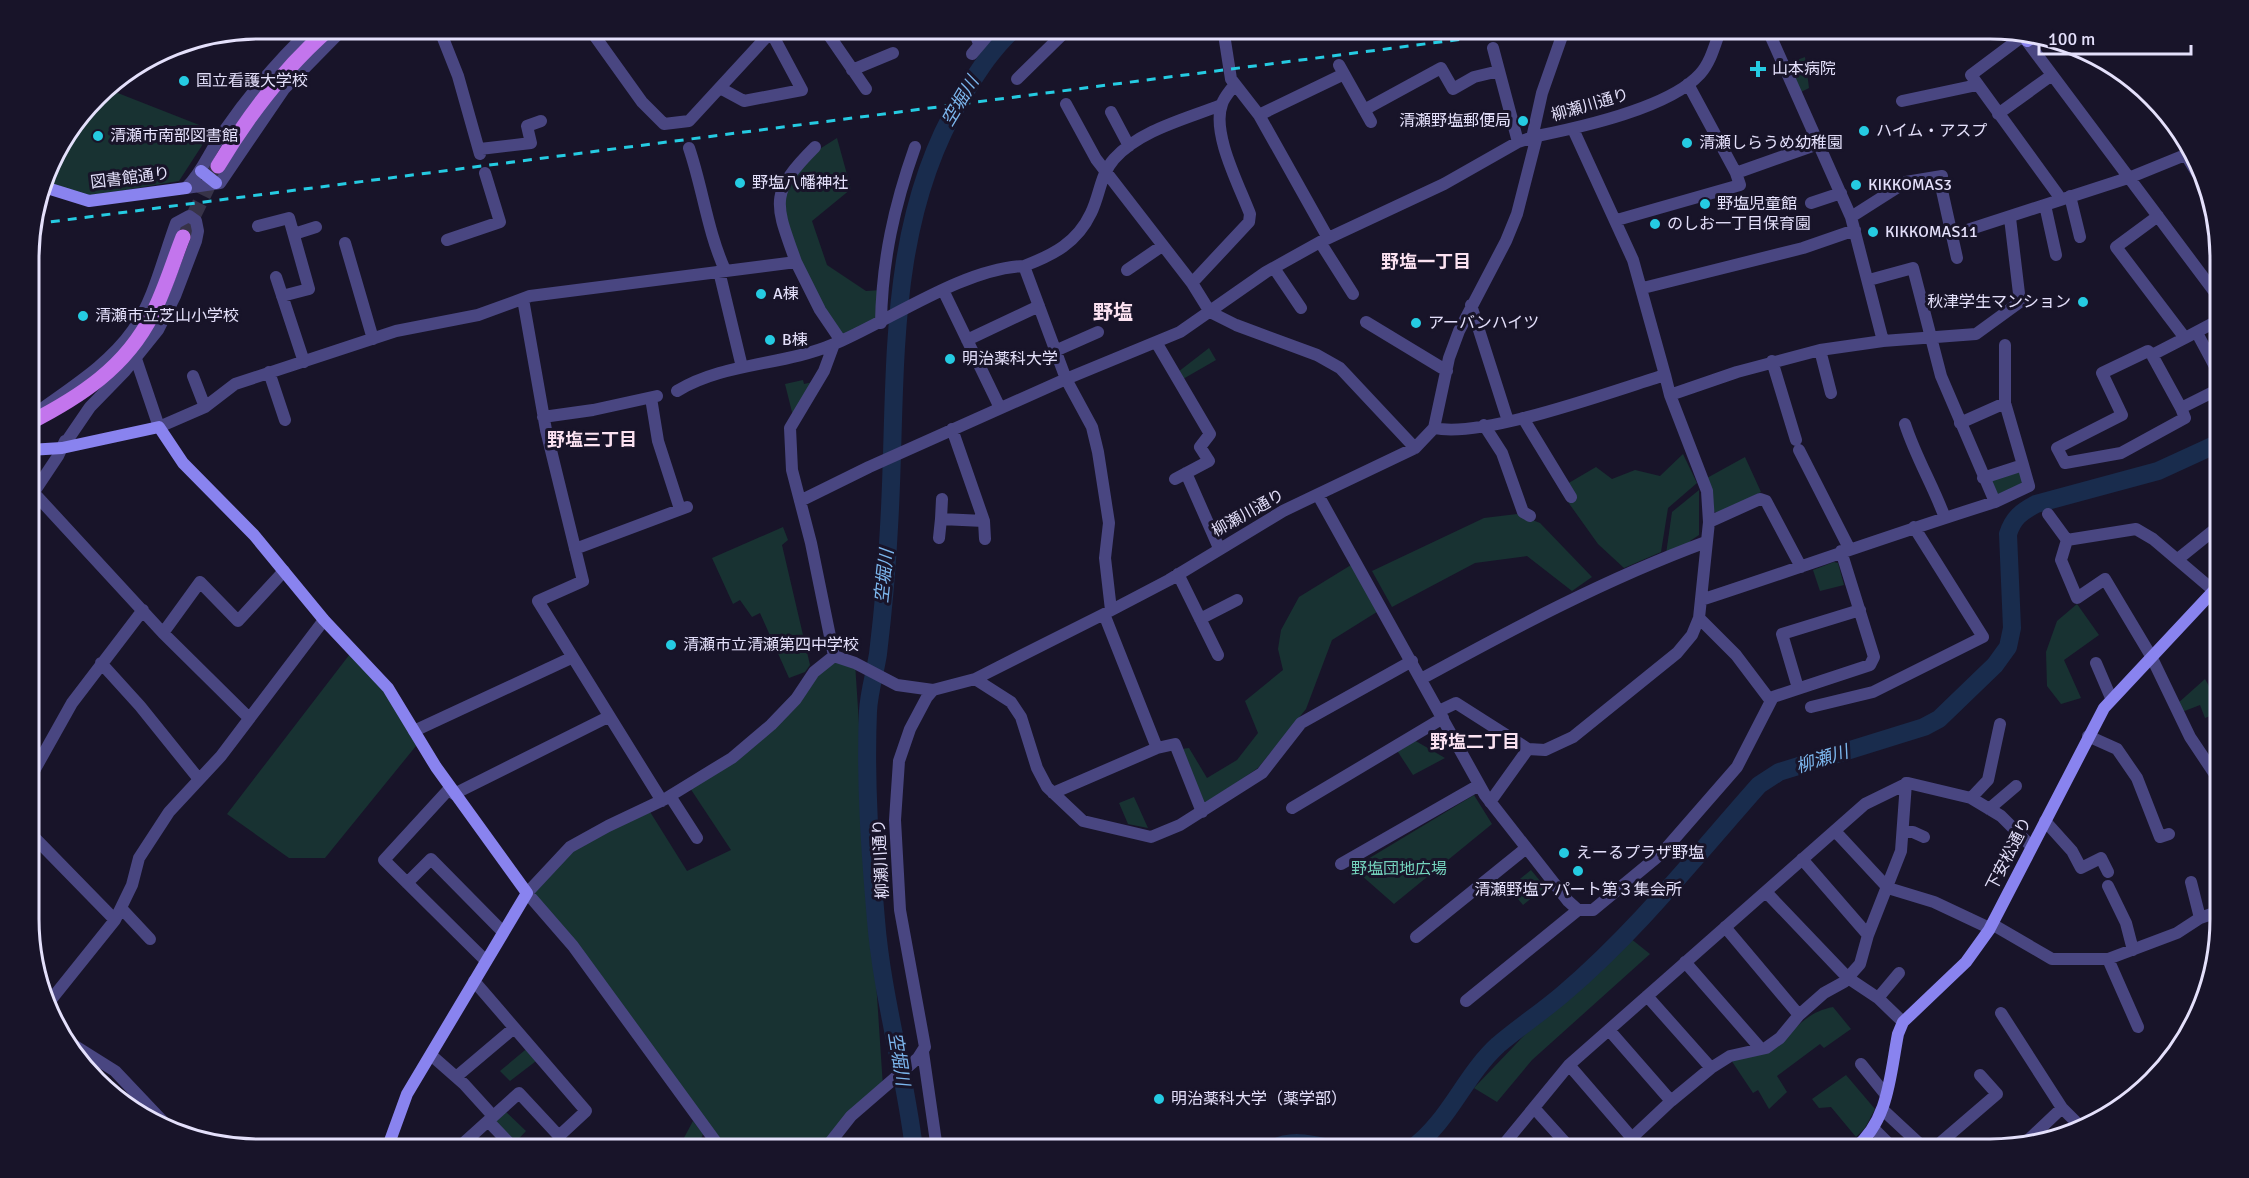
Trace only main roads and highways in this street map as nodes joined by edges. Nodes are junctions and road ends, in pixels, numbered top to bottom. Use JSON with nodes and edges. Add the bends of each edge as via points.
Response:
{"nodes":[{"id":1,"x":319,"y":39,"type":"edge"},
{"id":2,"x":218,"y":166,"type":"tunnel mouth"},
{"id":3,"x":183,"y":237,"type":"tunnel mouth"},
{"id":4,"x":39,"y":416,"type":"edge"}],
"edges":[{"from":1,"to":2,"type":"main road","via":[[278,79]]},
{"from":3,"to":4,"type":"main road","via":[[152,315],[136,341],[98,383]]}]}
